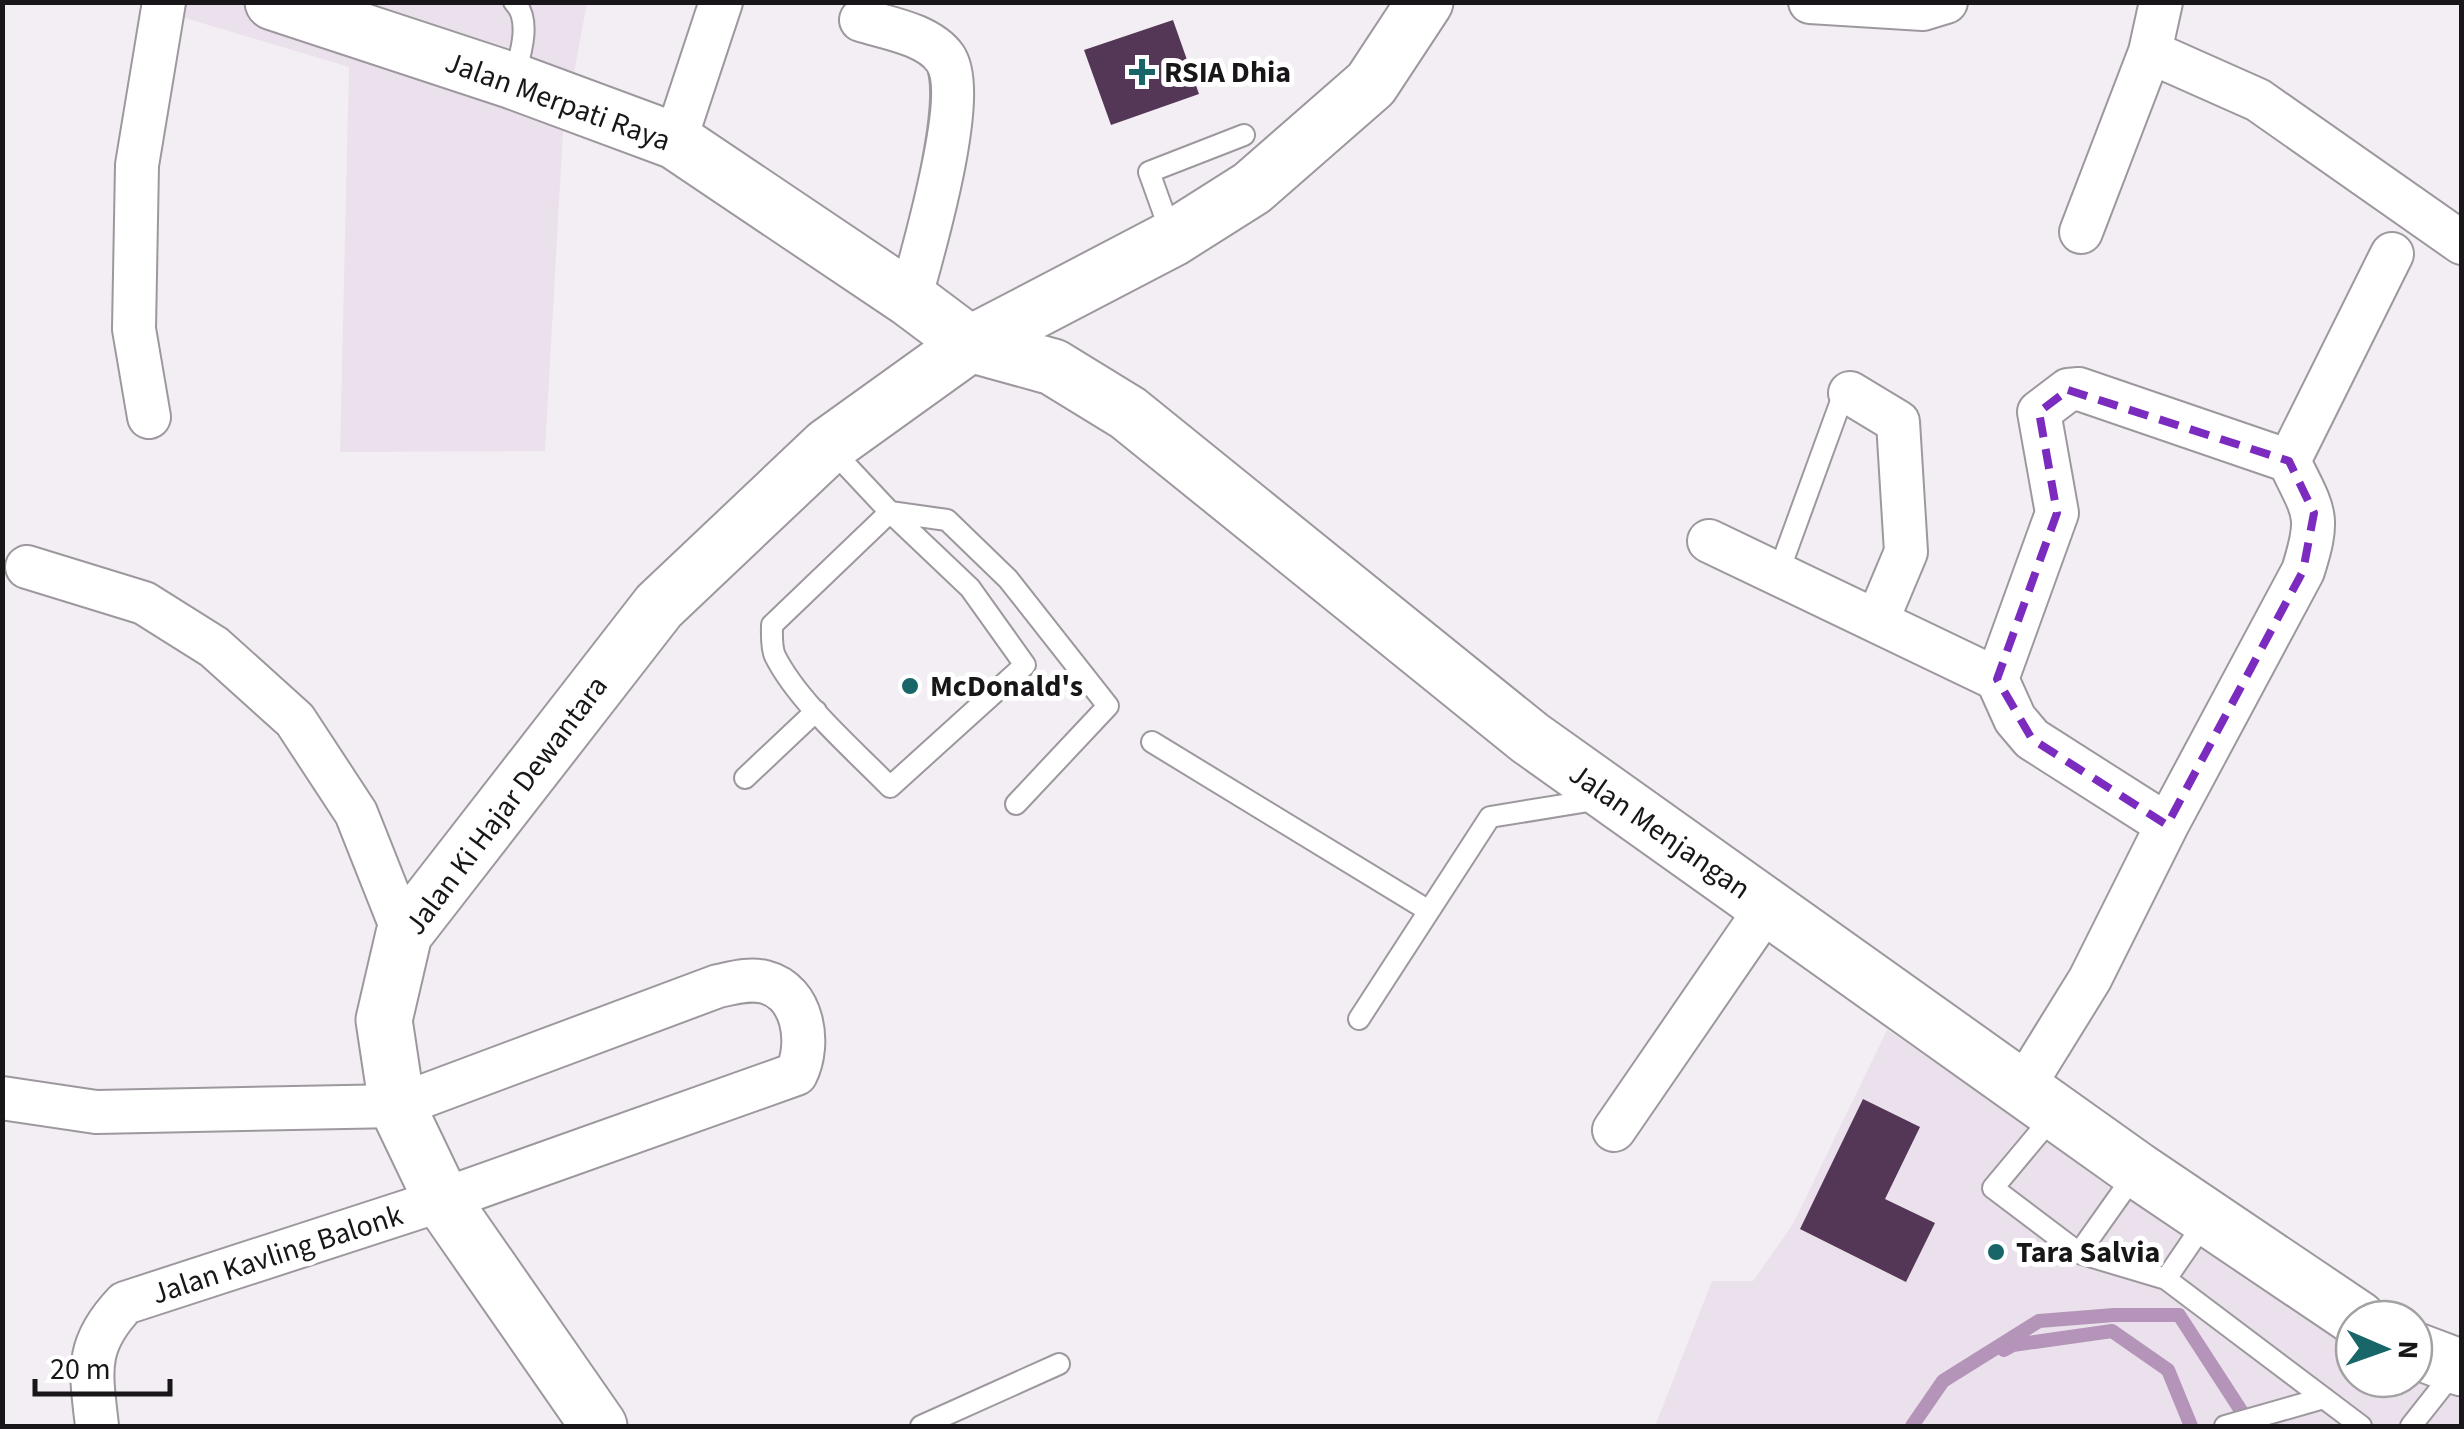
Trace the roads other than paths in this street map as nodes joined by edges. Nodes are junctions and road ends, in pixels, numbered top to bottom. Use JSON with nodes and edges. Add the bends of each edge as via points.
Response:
{"nodes":[{"id":1,"x":164,"y":2,"type":"edge"},
{"id":2,"x":273,"y":2,"type":"edge"},
{"id":3,"x":514,"y":2,"type":"edge"},
{"id":4,"x":721,"y":2,"type":"edge"},
{"id":5,"x":1425,"y":2,"type":"edge"},
{"id":6,"x":1810,"y":2,"type":"edge"},
{"id":7,"x":1946,"y":2,"type":"edge"},
{"id":8,"x":2161,"y":2,"type":"edge"},
{"id":9,"x":861,"y":20,"type":"dead end"},
{"id":10,"x":2150,"y":52,"type":"junction"},
{"id":11,"x":514,"y":81,"type":"junction"},
{"id":12,"x":1244,"y":135,"type":"dead end"},
{"id":13,"x":674,"y":141,"type":"junction"},
{"id":14,"x":2081,"y":232,"type":"dead end"},
{"id":15,"x":1173,"y":238,"type":"junction"},
{"id":16,"x":2462,"y":243,"type":"edge"},
{"id":17,"x":2392,"y":254,"type":"dead end"},
{"id":18,"x":910,"y":299,"type":"junction"},
{"id":19,"x":970,"y":344,"type":"junction"},
{"id":20,"x":1850,"y":393,"type":"joint"},
{"id":21,"x":149,"y":416,"type":"dead end"},
{"id":22,"x":828,"y":446,"type":"junction"},
{"id":23,"x":2289,"y":462,"type":"junction"},
{"id":24,"x":890,"y":512,"type":"junction"},
{"id":25,"x":1710,"y":541,"type":"dead end"},
{"id":26,"x":27,"y":567,"type":"dead end"},
{"id":27,"x":1778,"y":574,"type":"junction"},
{"id":28,"x":1877,"y":622,"type":"junction"},
{"id":29,"x":1997,"y":679,"type":"junction"},
{"id":30,"x":816,"y":711,"type":"junction"},
{"id":31,"x":1152,"y":742,"type":"dead end"},
{"id":32,"x":745,"y":778,"type":"dead end"},
{"id":33,"x":1611,"y":798,"type":"junction"},
{"id":34,"x":1016,"y":804,"type":"dead end"},
{"id":35,"x":2166,"y":824,"type":"junction"},
{"id":36,"x":1768,"y":906,"type":"junction"},
{"id":37,"x":1429,"y":912,"type":"junction"},
{"id":38,"x":404,"y":934,"type":"junction"},
{"id":39,"x":1359,"y":1019,"type":"dead end"},
{"id":40,"x":2,"y":1098,"type":"edge"},
{"id":41,"x":2039,"y":1100,"type":"junction"},
{"id":42,"x":396,"y":1106,"type":"junction"},
{"id":43,"x":1614,"y":1130,"type":"dead end"},
{"id":44,"x":2137,"y":1170,"type":"junction"},
{"id":45,"x":442,"y":1200,"type":"junction"},
{"id":46,"x":2207,"y":1219,"type":"junction"},
{"id":47,"x":2078,"y":1253,"type":"junction"},
{"id":48,"x":2166,"y":1279,"type":"junction"},
{"id":49,"x":2334,"y":1303,"type":"edge"},
{"id":50,"x":2444,"y":1362,"type":"edge"},
{"id":51,"x":1060,"y":1364,"type":"dead end"},
{"id":52,"x":2324,"y":1398,"type":"junction"},
{"id":53,"x":97,"y":1426,"type":"edge"},
{"id":54,"x":598,"y":1426,"type":"edge"},
{"id":55,"x":921,"y":1426,"type":"edge"},
{"id":56,"x":2226,"y":1426,"type":"edge"},
{"id":57,"x":2361,"y":1426,"type":"edge"},
{"id":58,"x":2410,"y":1426,"type":"edge"}],
"edges":[{"from":1,"to":21,"type":"street","via":[[137,165],[134,329]]},
{"from":2,"to":11,"type":"main road","name":"Jalan Merpati Raya"},
{"from":3,"to":11,"type":"lane","via":[[524,21]]},
{"from":4,"to":13,"type":"street"},
{"from":5,"to":15,"type":"main road","name":"Jalan Ki Hajar Dewantara","via":[[1371,84],[1252,188]]},
{"from":6,"to":7,"type":"street","via":[[1923,9]]},
{"from":8,"to":10,"type":"street"},
{"from":9,"to":18,"type":"street","via":[[924,40],[944,57],[952,76],[940,191]]},
{"from":10,"to":14,"type":"street"},
{"from":10,"to":16,"type":"street","via":[[2258,100]]},
{"from":11,"to":13,"type":"main road","name":"Jalan Merpati Raya"},
{"from":12,"to":15,"type":"lane","via":[[1149,172]]},
{"from":13,"to":18,"type":"main road","name":"Jalan Merpati Raya"},
{"from":15,"to":19,"type":"main road","name":"Jalan Ki Hajar Dewantara"},
{"from":17,"to":23,"type":"street"},
{"from":18,"to":19,"type":"main road","name":"Jalan Merpati Raya"},
{"from":19,"to":22,"type":"main road","name":"Jalan Ki Hajar Dewantara"},
{"from":19,"to":33,"type":"main road","name":"Jalan Menjangan","via":[[1052,367],[1128,413]]},
{"from":20,"to":27,"type":"lane","via":[[1841,401]]},
{"from":20,"to":28,"type":"street","via":[[1898,422],[1906,552]]},
{"from":22,"to":24,"type":"lane"},
{"from":22,"to":38,"type":"main road","name":"Jalan Ki Hajar Dewantara","via":[[659,606]]},
{"from":23,"to":29,"type":"street","via":[[2068,390],[2039,412],[2058,513]]},
{"from":23,"to":35,"type":"street","via":[[2314,513],[2303,571]]},
{"from":24,"to":30,"type":"lane","via":[[772,624],[773,653]]},
{"from":24,"to":30,"type":"lane","via":[[970,588],[1025,665],[890,787]]},
{"from":24,"to":34,"type":"lane","via":[[947,520],[1008,579],[1108,706]]},
{"from":25,"to":27,"type":"street"},
{"from":26,"to":38,"type":"street","via":[[144,604],[214,647],[294,720],[356,813]]},
{"from":27,"to":28,"type":"street"},
{"from":28,"to":29,"type":"street"},
{"from":29,"to":35,"type":"street","via":[[2032,740]]},
{"from":30,"to":32,"type":"lane"},
{"from":31,"to":37,"type":"lane"},
{"from":33,"to":36,"type":"main road","name":"Jalan Menjangan"},
{"from":33,"to":37,"type":"lane","via":[[1490,818]]},
{"from":35,"to":41,"type":"street"},
{"from":36,"to":41,"type":"main road","name":"Jalan Menjangan"},
{"from":36,"to":43,"type":"street"},
{"from":37,"to":39,"type":"lane"},
{"from":38,"to":42,"type":"main road","name":"Jalan Ki Hajar Dewantara","via":[[384,1020]]},
{"from":40,"to":42,"type":"street","via":[[135,1113]]},
{"from":41,"to":44,"type":"main road","name":"Jalan Menjangan"},
{"from":41,"to":47,"type":"lane","via":[[1993,1188]]},
{"from":42,"to":45,"type":"main road","name":"Jalan Ki Hajar Dewantara"},
{"from":42,"to":45,"type":"street","name":"Jalan Kavling Balonk","via":[[732,984],[767,982],[787,995],[802,1023],[805,1056],[796,1074]]},
{"from":44,"to":46,"type":"main road","name":"Jalan Menjangan"},
{"from":44,"to":47,"type":"lane"},
{"from":45,"to":53,"type":"street","name":"Jalan Kavling Balonk","via":[[125,1304],[99,1336],[90,1362]]},
{"from":45,"to":54,"type":"main road","name":"Jalan Ki Hajar Dewantara"},
{"from":46,"to":48,"type":"lane"},
{"from":46,"to":49,"type":"main road","name":"Jalan Menjangan"},
{"from":47,"to":48,"type":"lane"},
{"from":48,"to":52,"type":"lane"},
{"from":50,"to":58,"type":"lane"},
{"from":51,"to":55,"type":"lane"},
{"from":52,"to":56,"type":"lane"},
{"from":52,"to":57,"type":"lane"}]}
